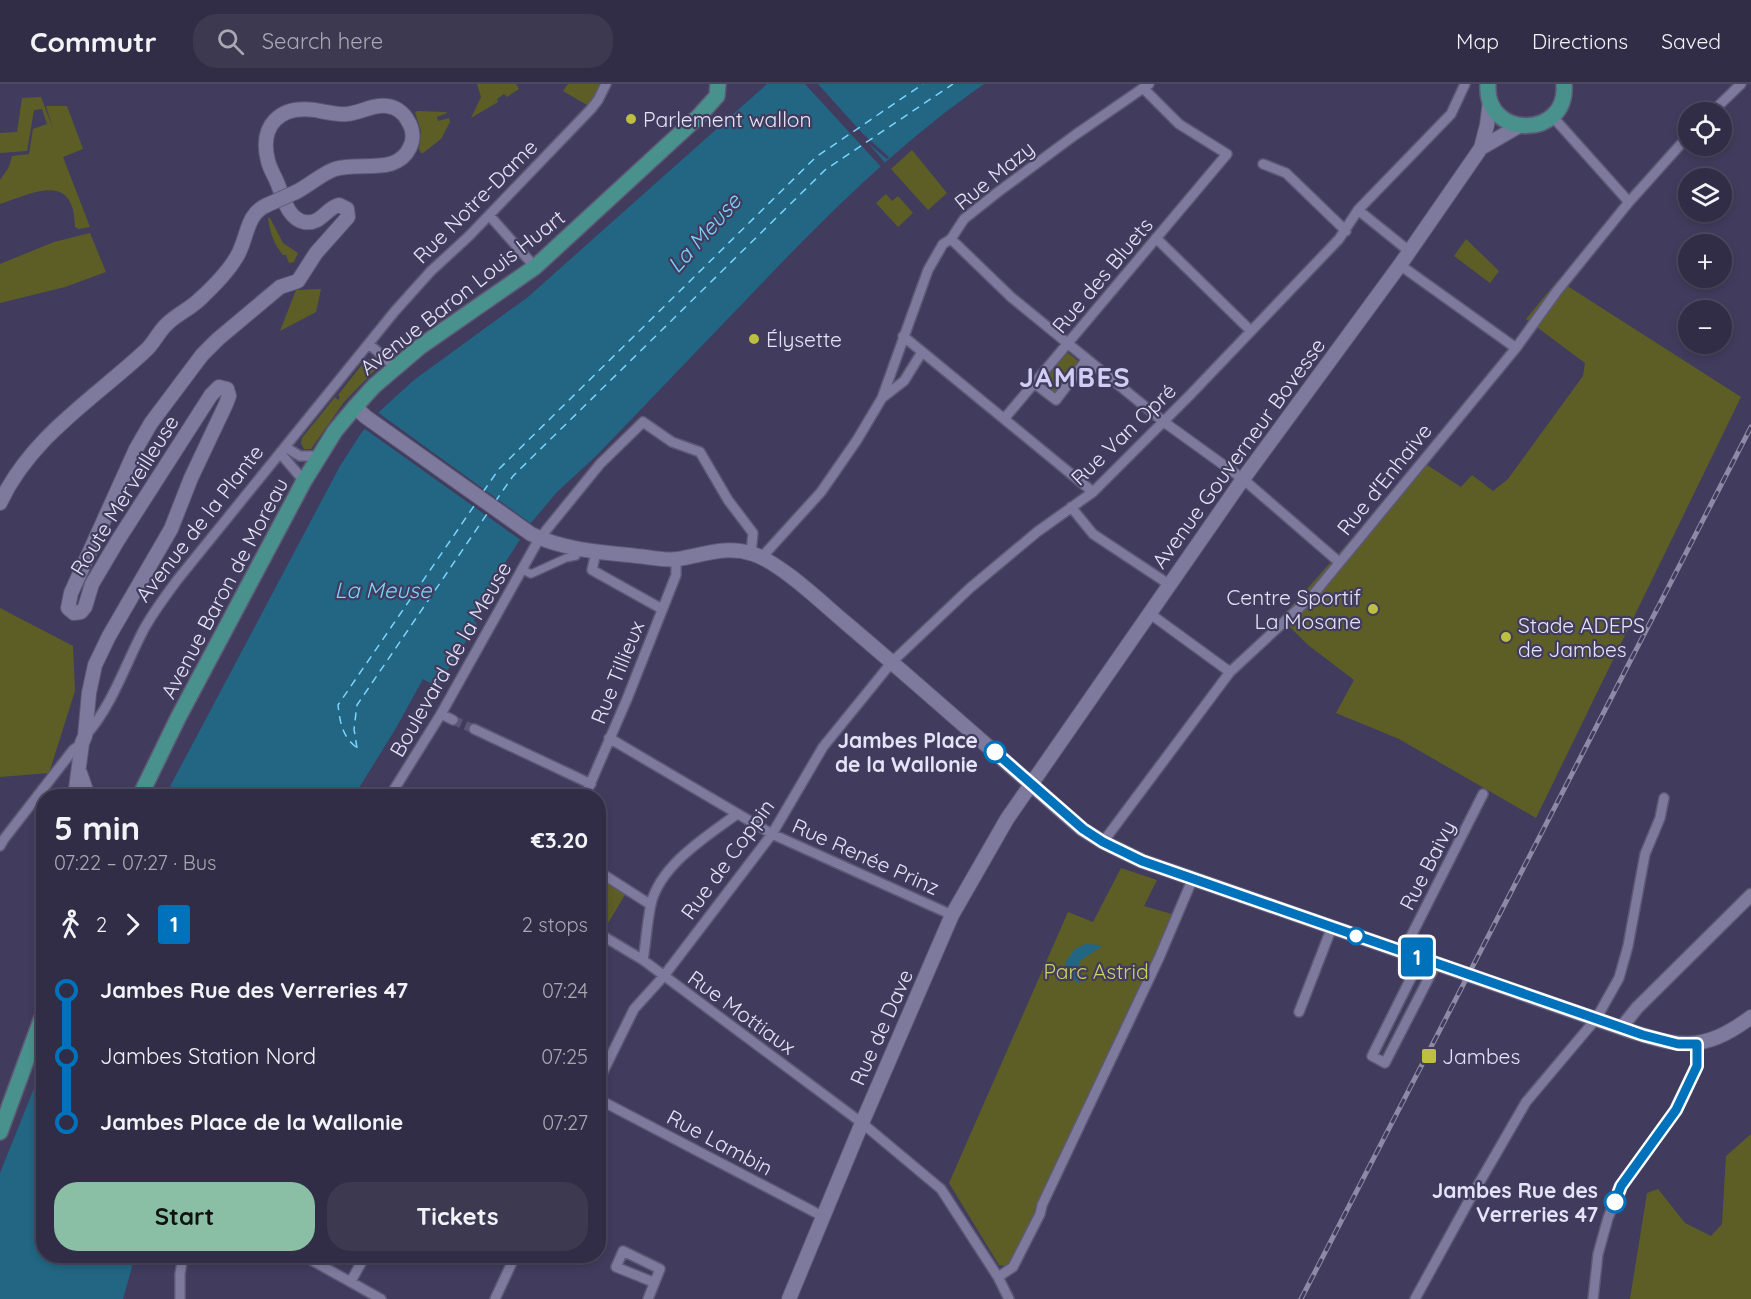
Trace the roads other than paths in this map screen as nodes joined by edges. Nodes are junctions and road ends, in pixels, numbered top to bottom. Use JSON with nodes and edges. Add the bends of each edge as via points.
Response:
{"nodes":[{"id":1,"x":606,"y":84,"type":"edge"},
{"id":2,"x":718,"y":84,"type":"edge"},
{"id":3,"x":1465,"y":84,"type":"edge"},
{"id":4,"x":1488,"y":84,"type":"edge"},
{"id":5,"x":1741,"y":84,"type":"edge"},
{"id":6,"x":1565,"y":85,"type":"edge"},
{"id":7,"x":1146,"y":86,"type":"edge"},
{"id":8,"x":1490,"y":101,"type":"junction"},
{"id":9,"x":1722,"y":102,"type":"edge"},
{"id":10,"x":1552,"y":116,"type":"junction"},
{"id":11,"x":1519,"y":126,"type":"junction"},
{"id":12,"x":1678,"y":147,"type":"edge"},
{"id":13,"x":1481,"y":148,"type":"junction"},
{"id":14,"x":1263,"y":164,"type":"dead end"},
{"id":15,"x":1629,"y":202,"type":"junction"},
{"id":16,"x":1358,"y":210,"type":"junction"},
{"id":17,"x":489,"y":215,"type":"junction"},
{"id":18,"x":1346,"y":231,"type":"junction"},
{"id":19,"x":1156,"y":238,"type":"junction"},
{"id":20,"x":951,"y":239,"type":"junction"},
{"id":21,"x":1409,"y":251,"type":"junction"},
{"id":22,"x":1400,"y":265,"type":"junction"},
{"id":23,"x":535,"y":267,"type":"junction"},
{"id":24,"x":1251,"y":331,"type":"junction"},
{"id":25,"x":903,"y":336,"type":"junction"},
{"id":26,"x":1068,"y":343,"type":"junction"},
{"id":27,"x":369,"y":344,"type":"junction"},
{"id":28,"x":1516,"y":348,"type":"junction"},
{"id":29,"x":922,"y":352,"type":"junction"},
{"id":30,"x":1087,"y":359,"type":"junction"},
{"id":31,"x":396,"y":368,"type":"junction"},
{"id":32,"x":1034,"y":383,"type":"junction"},
{"id":33,"x":336,"y":384,"type":"joint"},
{"id":34,"x":882,"y":398,"type":"junction"},
{"id":35,"x":361,"y":412,"type":"junction"},
{"id":36,"x":1004,"y":419,"type":"junction"},
{"id":37,"x":1164,"y":422,"type":"junction"},
{"id":38,"x":283,"y":450,"type":"junction"},
{"id":39,"x":319,"y":456,"type":"junction"},
{"id":40,"x":1243,"y":479,"type":"junction"},
{"id":41,"x":304,"y":481,"type":"junction"},
{"id":42,"x":1093,"y":492,"type":"junction"},
{"id":43,"x":0,"y":503,"type":"edge"},
{"id":44,"x":1071,"y":507,"type":"junction"},
{"id":45,"x":535,"y":536,"type":"junction"},
{"id":46,"x":577,"y":549,"type":"junction"},
{"id":47,"x":596,"y":552,"type":"junction"},
{"id":48,"x":757,"y":555,"type":"junction"},
{"id":49,"x":676,"y":560,"type":"junction"},
{"id":50,"x":1339,"y":562,"type":"junction"},
{"id":51,"x":521,"y":569,"type":"junction"},
{"id":52,"x":1170,"y":585,"type":"junction"},
{"id":53,"x":662,"y":609,"type":"junction"},
{"id":54,"x":1149,"y":613,"type":"junction"},
{"id":55,"x":892,"y":662,"type":"junction"},
{"id":56,"x":1230,"y":672,"type":"junction"},
{"id":57,"x":441,"y":714,"type":"junction"},
{"id":58,"x":453,"y":720,"type":"tunnel mouth"},
{"id":59,"x":474,"y":729,"type":"tunnel mouth"},
{"id":60,"x":609,"y":738,"type":"junction"},
{"id":61,"x":83,"y":740,"type":"junction"},
{"id":62,"x":79,"y":770,"type":"junction"},
{"id":63,"x":1032,"y":783,"type":"junction"},
{"id":64,"x":591,"y":784,"type":"junction"},
{"id":65,"x":42,"y":789,"type":"edge"},
{"id":66,"x":76,"y":789,"type":"edge"},
{"id":67,"x":86,"y":789,"type":"edge"},
{"id":68,"x":143,"y":789,"type":"edge"},
{"id":69,"x":394,"y":789,"type":"edge"},
{"id":70,"x":588,"y":789,"type":"edge"},
{"id":71,"x":1483,"y":794,"type":"dead end"},
{"id":72,"x":36,"y":796,"type":"edge"},
{"id":73,"x":1664,"y":798,"type":"dead end"},
{"id":74,"x":737,"y":814,"type":"junction"},
{"id":75,"x":772,"y":834,"type":"junction"},
{"id":76,"x":1103,"y":842,"type":"junction"},
{"id":77,"x":0,"y":846,"type":"edge"},
{"id":78,"x":606,"y":876,"type":"edge"},
{"id":79,"x":1193,"y":878,"type":"junction"},
{"id":80,"x":1751,"y":895,"type":"edge"},
{"id":81,"x":651,"y":905,"type":"junction"},
{"id":82,"x":952,"y":915,"type":"junction"},
{"id":83,"x":1332,"y":927,"type":"junction"},
{"id":84,"x":606,"y":938,"type":"edge"},
{"id":85,"x":1403,"y":952,"type":"junction"},
{"id":86,"x":1421,"y":958,"type":"junction"},
{"id":87,"x":643,"y":960,"type":"junction"},
{"id":88,"x":1436,"y":964,"type":"junction"},
{"id":89,"x":663,"y":976,"type":"junction"},
{"id":90,"x":1299,"y":1012,"type":"dead end"},
{"id":91,"x":1751,"y":1017,"type":"edge"},
{"id":92,"x":1596,"y":1019,"type":"junction"},
{"id":93,"x":1621,"y":1028,"type":"junction"},
{"id":94,"x":36,"y":1034,"type":"edge"},
{"id":95,"x":1697,"y":1044,"type":"junction"},
{"id":96,"x":606,"y":1066,"type":"edge"},
{"id":97,"x":606,"y":1103,"type":"edge"},
{"id":98,"x":862,"y":1123,"type":"junction"},
{"id":99,"x":0,"y":1132,"type":"edge"},
{"id":100,"x":824,"y":1217,"type":"junction"},
{"id":101,"x":182,"y":1263,"type":"edge"},
{"id":102,"x":317,"y":1263,"type":"edge"},
{"id":103,"x":361,"y":1263,"type":"edge"},
{"id":104,"x":512,"y":1263,"type":"edge"},
{"id":105,"x":998,"y":1277,"type":"junction"},
{"id":106,"x":351,"y":1281,"type":"junction"},
{"id":107,"x":653,"y":1282,"type":"junction"},
{"id":108,"x":180,"y":1299,"type":"edge"},
{"id":109,"x":381,"y":1299,"type":"edge"},
{"id":110,"x":495,"y":1299,"type":"edge"},
{"id":111,"x":648,"y":1299,"type":"edge"},
{"id":112,"x":789,"y":1299,"type":"edge"},
{"id":113,"x":1009,"y":1299,"type":"edge"},
{"id":114,"x":1416,"y":1299,"type":"edge"},
{"id":115,"x":1593,"y":1299,"type":"edge"}],
"edges":[{"from":1,"to":17,"type":"street","name":"Rue Notre-Dame","via":[[591,109]]},
{"from":2,"to":23,"type":"main road","name":"Avenue Baron Louis Huart","via":[[717,96],[707,109]]},
{"from":3,"to":16,"type":"street","name":"Rue Van Opré","via":[[1451,114]]},
{"from":4,"to":8,"type":"main road"},
{"from":5,"to":9,"type":"street"},
{"from":6,"to":10,"type":"main road","via":[[1559,108]]},
{"from":7,"to":19,"type":"street","name":"Rue des Bluets","via":[[1179,124],[1227,154]]},
{"from":7,"to":20,"type":"street","name":"Rue Mazy","via":[[998,192],[964,219]]},
{"from":8,"to":11,"type":"main road","via":[[1501,117]]},
{"from":8,"to":13,"type":"main road","name":"Avenue Gouverneur Bovesse"},
{"from":10,"to":11,"type":"main road","via":[[1536,125]]},
{"from":10,"to":15,"type":"street"},
{"from":11,"to":13,"type":"main road","name":"Avenue Gouverneur Bovesse"},
{"from":12,"to":15,"type":"street","name":"Rue d'Enhaive"},
{"from":13,"to":21,"type":"main road","name":"Avenue Gouverneur Bovesse"},
{"from":14,"to":18,"type":"street","via":[[1286,173]]},
{"from":15,"to":28,"type":"street","name":"Rue d'Enhaive"},
{"from":16,"to":18,"type":"street","name":"Rue Van Opré"},
{"from":16,"to":21,"type":"street"},
{"from":17,"to":23,"type":"street"},
{"from":17,"to":27,"type":"street","name":"Rue Notre-Dame","via":[[431,271]]},
{"from":18,"to":24,"type":"street","name":"Rue Van Opré"},
{"from":19,"to":24,"type":"street"},
{"from":19,"to":26,"type":"street","name":"Rue des Bluets"},
{"from":20,"to":25,"type":"street","name":"Rue Mazy","via":[[943,244],[928,270]]},
{"from":20,"to":26,"type":"street","via":[[1011,297]]},
{"from":21,"to":22,"type":"main road","name":"Avenue Gouverneur Bovesse"},
{"from":22,"to":28,"type":"street"},
{"from":22,"to":40,"type":"main road","name":"Avenue Gouverneur Bovesse"},
{"from":23,"to":31,"type":"main road","name":"Avenue Baron Louis Huart","via":[[421,346]]},
{"from":24,"to":37,"type":"street","name":"Rue Van Opré"},
{"from":25,"to":29,"type":"street"},
{"from":25,"to":34,"type":"street","name":"Rue Mazy"},
{"from":26,"to":30,"type":"street"},
{"from":26,"to":32,"type":"street","name":"Rue des Bluets"},
{"from":27,"to":31,"type":"street"},
{"from":27,"to":33,"type":"street","name":"Rue Notre-Dame"},
{"from":28,"to":50,"type":"street","name":"Rue d'Enhaive"},
{"from":29,"to":34,"type":"street","name":"Rue Mazy","via":[[904,381]]},
{"from":29,"to":36,"type":"street"},
{"from":30,"to":32,"type":"street","via":[[1056,400]]},
{"from":30,"to":37,"type":"street"},
{"from":31,"to":35,"type":"main road","name":"Avenue Baron Louis Huart"},
{"from":32,"to":36,"type":"street","name":"Rue des Bluets"},
{"from":33,"to":38,"type":"street","name":"Avenue de la Plante"},
{"from":34,"to":48,"type":"street","name":"Rue Mazy","via":[[821,492]]},
{"from":35,"to":39,"type":"main road","name":"Avenue Baron de Moreau"},
{"from":35,"to":45,"type":"main road"},
{"from":36,"to":42,"type":"street"},
{"from":37,"to":40,"type":"street"},
{"from":37,"to":42,"type":"street","name":"Rue Van Opré"},
{"from":38,"to":39,"type":"street","via":[[300,456]]},
{"from":38,"to":41,"type":"street"},
{"from":38,"to":61,"type":"street","name":"Avenue de la Plante","via":[[161,601],[99,719]]},
{"from":39,"to":41,"type":"main road","name":"Avenue Baron de Moreau"},
{"from":40,"to":50,"type":"street"},
{"from":40,"to":52,"type":"main road","name":"Avenue Gouverneur Bovesse"},
{"from":41,"to":68,"type":"main road","name":"Avenue Baron de Moreau"},
{"from":42,"to":44,"type":"street","name":"Rue Van Opré"},
{"from":43,"to":61,"type":"main road","name":"Route Merveilleuse","bridge":true,"via":[[16,472],[40,443],[146,351],[165,325],[198,301],[223,275],[238,256],[257,210],[267,205],[296,192],[335,170],[400,160],[412,143],[412,130],[400,111],[384,105],[345,114],[293,110],[278,116],[271,125],[266,139],[268,160],[292,214],[312,222],[339,205],[347,209],[348,217],[316,253],[298,281],[280,287],[206,350],[136,449],[70,593],[68,605],[74,613],[84,609],[92,585],[118,540],[213,391],[221,386],[227,389],[226,404],[171,529],[95,665]]},
{"from":44,"to":52,"type":"street","via":[[1093,534]]},
{"from":44,"to":55,"type":"street","name":"Rue Van Opré","via":[[970,588]]},
{"from":45,"to":46,"type":"main road"},
{"from":45,"to":48,"type":"street","name":"Boulevard de la Meuse","via":[[643,422],[672,442],[700,452],[753,533]]},
{"from":45,"to":51,"type":"street","name":"Boulevard de la Meuse"},
{"from":46,"to":47,"type":"main road"},
{"from":46,"to":51,"type":"street","via":[[576,556],[531,574]]},
{"from":47,"to":49,"type":"main road"},
{"from":47,"to":53,"type":"street","via":[[592,570]]},
{"from":48,"to":49,"type":"main road","via":[[727,549]]},
{"from":48,"to":55,"type":"main road","via":[[796,581]]},
{"from":49,"to":53,"type":"street","name":"Rue Tillieux","via":[[676,575]]},
{"from":50,"to":56,"type":"street","name":"Rue d'Enhaive","via":[[1312,596]]},
{"from":51,"to":57,"type":"street","name":"Boulevard de la Meuse"},
{"from":52,"to":54,"type":"main road","name":"Avenue Gouverneur Bovesse"},
{"from":53,"to":60,"type":"street","name":"Rue Tillieux"},
{"from":54,"to":56,"type":"street"},
{"from":54,"to":63,"type":"main road","name":"Avenue Gouverneur Bovesse"},
{"from":55,"to":63,"type":"main road"},
{"from":55,"to":75,"type":"street","name":"Rue de Coppin","via":[[823,747]]},
{"from":56,"to":76,"type":"street","name":"Rue d'Enhaive"},
{"from":57,"to":58,"type":"street"},
{"from":57,"to":69,"type":"street","name":"Boulevard de la Meuse"},
{"from":59,"to":64,"type":"street"},
{"from":60,"to":64,"type":"street","name":"Rue Tillieux"},
{"from":60,"to":74,"type":"street","name":"Rue Renée Prinz"},
{"from":61,"to":62,"type":"main road","name":"Avenue de la Plante"},
{"from":61,"to":65,"type":"street"},
{"from":62,"to":66,"type":"main road","name":"Avenue de la Plante"},
{"from":62,"to":67,"type":"main road"},
{"from":63,"to":76,"type":"main road"},
{"from":63,"to":82,"type":"main road","name":"Rue de Dave"},
{"from":64,"to":70,"type":"street","name":"Rue Tillieux"},
{"from":71,"to":85,"type":"street","name":"Rue Baivy"},
{"from":72,"to":77,"type":"street"},
{"from":73,"to":92,"type":"street","via":[[1645,854],[1624,962]]},
{"from":74,"to":75,"type":"street","name":"Rue Renée Prinz"},
{"from":74,"to":81,"type":"street","via":[[680,859],[655,893]]},
{"from":75,"to":82,"type":"street","name":"Rue Renée Prinz"},
{"from":75,"to":89,"type":"street","name":"Rue de Coppin"},
{"from":76,"to":79,"type":"main road","via":[[1142,861]]},
{"from":78,"to":81,"type":"street"},
{"from":79,"to":83,"type":"main road"},
{"from":79,"to":105,"type":"street","via":[[1041,1214],[1013,1267]]},
{"from":80,"to":93,"type":"street"},
{"from":81,"to":87,"type":"street"},
{"from":82,"to":98,"type":"main road","name":"Rue de Dave"},
{"from":83,"to":85,"type":"main road"},
{"from":83,"to":90,"type":"street"},
{"from":84,"to":87,"type":"street","name":"Rue Mottiaux"},
{"from":85,"to":86,"type":"main road"},
{"from":86,"to":88,"type":"main road"},
{"from":86,"to":88,"type":"street","via":[[1371,1056],[1385,1063]]},
{"from":87,"to":89,"type":"street","name":"Rue Mottiaux"},
{"from":88,"to":92,"type":"main road"},
{"from":89,"to":96,"type":"street","name":"Rue de Coppin","via":[[634,1009]]},
{"from":89,"to":98,"type":"street","name":"Rue Mottiaux"},
{"from":91,"to":95,"type":"main road","via":[[1716,1038]]},
{"from":92,"to":93,"type":"main road"},
{"from":92,"to":114,"type":"street","via":[[1526,1102]]},
{"from":93,"to":95,"type":"main road","via":[[1678,1044]]},
{"from":94,"to":99,"type":"main road"},
{"from":95,"to":115,"type":"street","via":[[1697,1066],[1676,1110],[1621,1186],[1612,1208],[1598,1254]]},
{"from":97,"to":100,"type":"street","name":"Rue Lambin"},
{"from":98,"to":100,"type":"main road","name":"Rue de Dave"},
{"from":98,"to":105,"type":"street","name":"Rue Mottiaux","via":[[941,1189]]},
{"from":100,"to":112,"type":"main road","name":"Rue de Dave"},
{"from":101,"to":108,"type":"street"},
{"from":102,"to":106,"type":"street"},
{"from":103,"to":106,"type":"street"},
{"from":104,"to":110,"type":"street"},
{"from":105,"to":113,"type":"street","name":"Rue Mottiaux"},
{"from":106,"to":109,"type":"street"},
{"from":107,"to":107,"type":"street","via":[[660,1269],[623,1251],[616,1267]]},
{"from":107,"to":111,"type":"street"}]}
